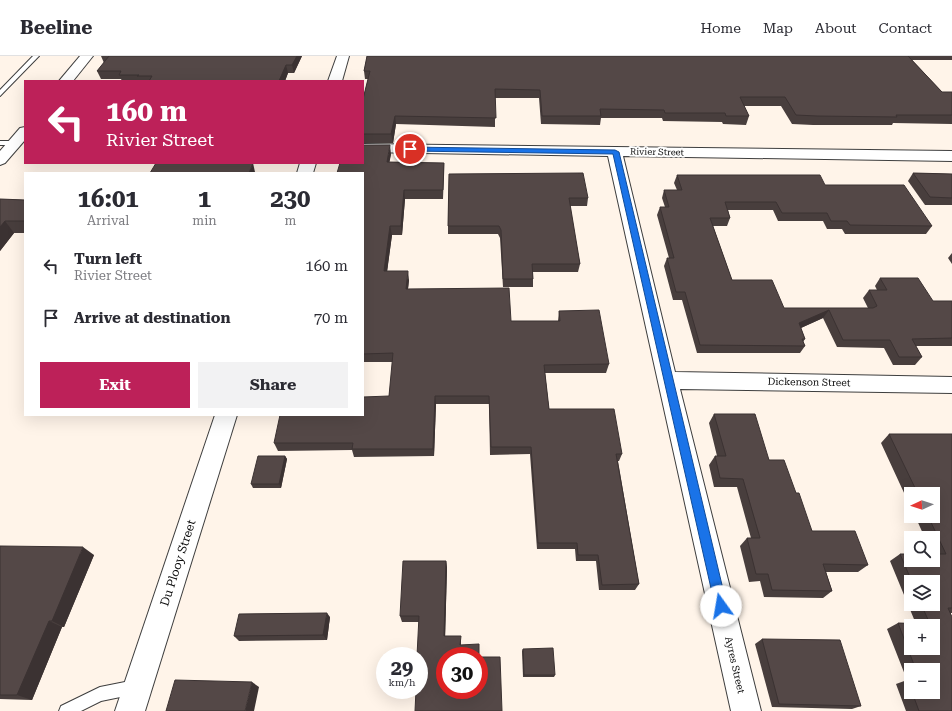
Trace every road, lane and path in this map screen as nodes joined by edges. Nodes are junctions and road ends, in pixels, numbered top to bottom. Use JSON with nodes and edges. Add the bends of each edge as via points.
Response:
{"nodes":[{"id":1,"x":36,"y":56,"type":"edge"},
{"id":2,"x":87,"y":56,"type":"edge"},
{"id":3,"x":343,"y":56,"type":"edge"},
{"id":4,"x":67,"y":80,"type":"edge"},
{"id":5,"x":335,"y":80,"type":"edge"},
{"id":6,"x":0,"y":94,"type":"edge"},
{"id":7,"x":24,"y":131,"type":"edge"},
{"id":8,"x":13,"y":143,"type":"edge"},
{"id":9,"x":364,"y":148,"type":"edge"},
{"id":10,"x":615,"y":152,"type":"junction"},
{"id":11,"x":952,"y":156,"type":"edge"},
{"id":12,"x":0,"y":160,"type":"edge"},
{"id":13,"x":667,"y":380,"type":"junction"},
{"id":14,"x":952,"y":385,"type":"edge"},
{"id":15,"x":226,"y":416,"type":"edge"},
{"id":16,"x":138,"y":686,"type":"junction"},
{"id":17,"x":66,"y":711,"type":"edge"},
{"id":18,"x":130,"y":711,"type":"edge"},
{"id":19,"x":746,"y":711,"type":"edge"}],
"edges":[{"from":1,"to":6,"type":"lane"},
{"from":2,"to":4,"type":"street"},
{"from":3,"to":5,"type":"street"},
{"from":7,"to":8,"type":"street"},
{"from":8,"to":12,"type":"street"},
{"from":9,"to":10,"type":"street","name":"Rivier Street"},
{"from":10,"to":11,"type":"street","name":"Rivier Street"},
{"from":10,"to":13,"type":"street","name":"Ayres Street"},
{"from":13,"to":14,"type":"street","name":"Dickenson Street"},
{"from":13,"to":19,"type":"street","name":"Ayres Street"},
{"from":15,"to":16,"type":"street","name":"Du Plooy Street"},
{"from":16,"to":17,"type":"lane","via":[[100,694]]},
{"from":16,"to":18,"type":"street","name":"Du Plooy Street"}]}
